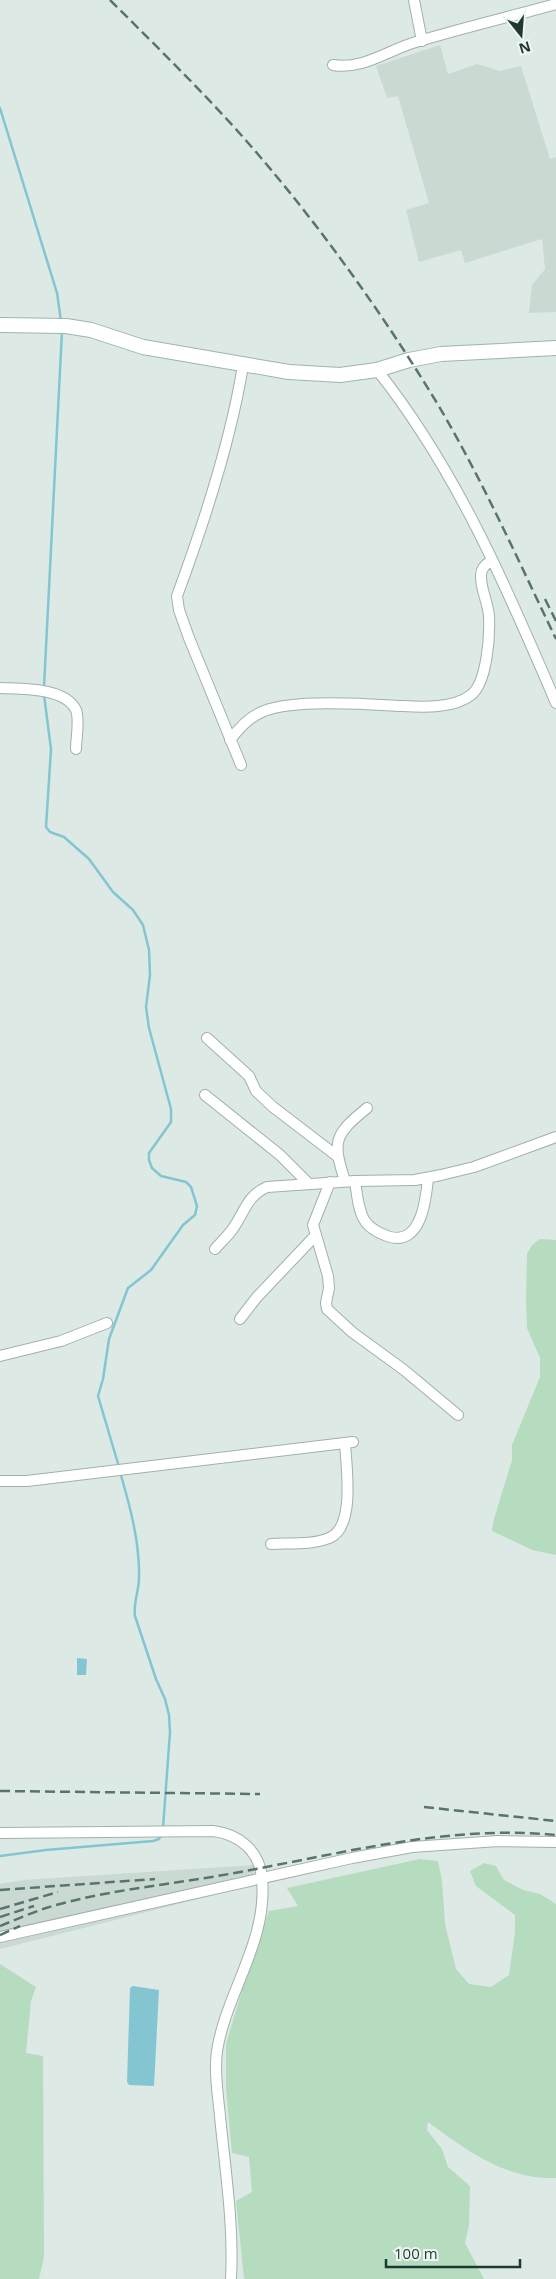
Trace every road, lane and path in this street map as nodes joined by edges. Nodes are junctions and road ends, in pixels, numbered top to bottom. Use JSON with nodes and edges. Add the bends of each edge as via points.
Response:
{"nodes":[{"id":1,"x":414,"y":0,"type":"edge"},
{"id":2,"x":556,"y":4,"type":"edge"},
{"id":3,"x":422,"y":41,"type":"junction"},
{"id":4,"x":333,"y":65,"type":"dead end"},
{"id":5,"x":0,"y":325,"type":"edge"},
{"id":6,"x":556,"y":348,"type":"edge"},
{"id":7,"x":243,"y":365,"type":"junction"},
{"id":8,"x":377,"y":370,"type":"junction"},
{"id":9,"x":492,"y":560,"type":"junction"},
{"id":10,"x":0,"y":688,"type":"edge"},
{"id":11,"x":556,"y":703,"type":"edge"},
{"id":12,"x":230,"y":740,"type":"junction"},
{"id":13,"x":76,"y":749,"type":"dead end"},
{"id":14,"x":242,"y":765,"type":"dead end"},
{"id":15,"x":207,"y":1038,"type":"dead end"},
{"id":16,"x":205,"y":1095,"type":"dead end"},
{"id":17,"x":367,"y":1108,"type":"dead end"},
{"id":18,"x":556,"y":1137,"type":"edge"},
{"id":19,"x":337,"y":1156,"type":"junction"},
{"id":20,"x":428,"y":1178,"type":"junction"},
{"id":21,"x":350,"y":1181,"type":"junction"},
{"id":22,"x":330,"y":1182,"type":"junction"},
{"id":23,"x":309,"y":1184,"type":"junction"},
{"id":24,"x":315,"y":1236,"type":"junction"},
{"id":25,"x":215,"y":1249,"type":"dead end"},
{"id":26,"x":240,"y":1319,"type":"dead end"},
{"id":27,"x":107,"y":1323,"type":"dead end"},
{"id":28,"x":0,"y":1356,"type":"edge"},
{"id":29,"x":458,"y":1416,"type":"dead end"},
{"id":30,"x":0,"y":1481,"type":"edge"},
{"id":31,"x":271,"y":1544,"type":"dead end"},
{"id":32,"x":0,"y":1833,"type":"edge"},
{"id":33,"x":555,"y":1842,"type":"edge"},
{"id":34,"x":262,"y":1879,"type":"junction"},
{"id":35,"x":0,"y":1937,"type":"edge"},
{"id":36,"x":231,"y":2279,"type":"edge"}],
"edges":[{"from":1,"to":3,"type":"street"},
{"from":2,"to":3,"type":"street"},
{"from":3,"to":4,"type":"street","via":[[368,62],[346,67]]},
{"from":5,"to":7,"type":"main road","via":[[91,330],[143,348]]},
{"from":6,"to":8,"type":"main road","via":[[441,354]]},
{"from":7,"to":8,"type":"main road","via":[[340,376]]},
{"from":7,"to":12,"type":"street","via":[[230,426],[177,596],[189,638]]},
{"from":8,"to":9,"type":"street","via":[[423,432]]},
{"from":9,"to":11,"type":"street"},
{"from":9,"to":12,"type":"street","via":[[482,568],[481,575],[489,616],[484,667],[481,683],[470,696],[419,707],[380,704],[272,708],[248,720]]},
{"from":10,"to":13,"type":"street","via":[[44,691],[66,701],[77,712]]},
{"from":12,"to":14,"type":"street"},
{"from":15,"to":19,"type":"street","via":[[249,1076],[256,1091],[273,1107]]},
{"from":16,"to":23,"type":"street"},
{"from":17,"to":19,"type":"street","via":[[341,1134],[337,1142]]},
{"from":18,"to":20,"type":"street","via":[[474,1168]]},
{"from":19,"to":21,"type":"street"},
{"from":20,"to":21,"type":"street"},
{"from":20,"to":21,"type":"street","via":[[421,1218],[406,1236],[397,1239],[371,1228],[364,1221]]},
{"from":21,"to":22,"type":"street"},
{"from":22,"to":23,"type":"street"},
{"from":22,"to":24,"type":"street","via":[[314,1220]]},
{"from":23,"to":25,"type":"street","via":[[266,1187],[258,1191],[248,1200],[234,1227]]},
{"from":24,"to":26,"type":"street"},
{"from":24,"to":29,"type":"street","via":[[328,1276],[327,1309]]},
{"from":27,"to":28,"type":"street","via":[[61,1341]]},
{"from":30,"to":31,"type":"street","via":[[27,1481],[349,1442],[347,1505],[340,1530],[331,1538],[315,1542]]},
{"from":32,"to":34,"type":"street","via":[[213,1831],[235,1836],[244,1842],[260,1868]]},
{"from":33,"to":34,"type":"street","via":[[498,1841],[412,1847]]},
{"from":34,"to":35,"type":"street"},
{"from":34,"to":36,"type":"street","via":[[256,1935],[226,2016],[217,2059]]}]}
